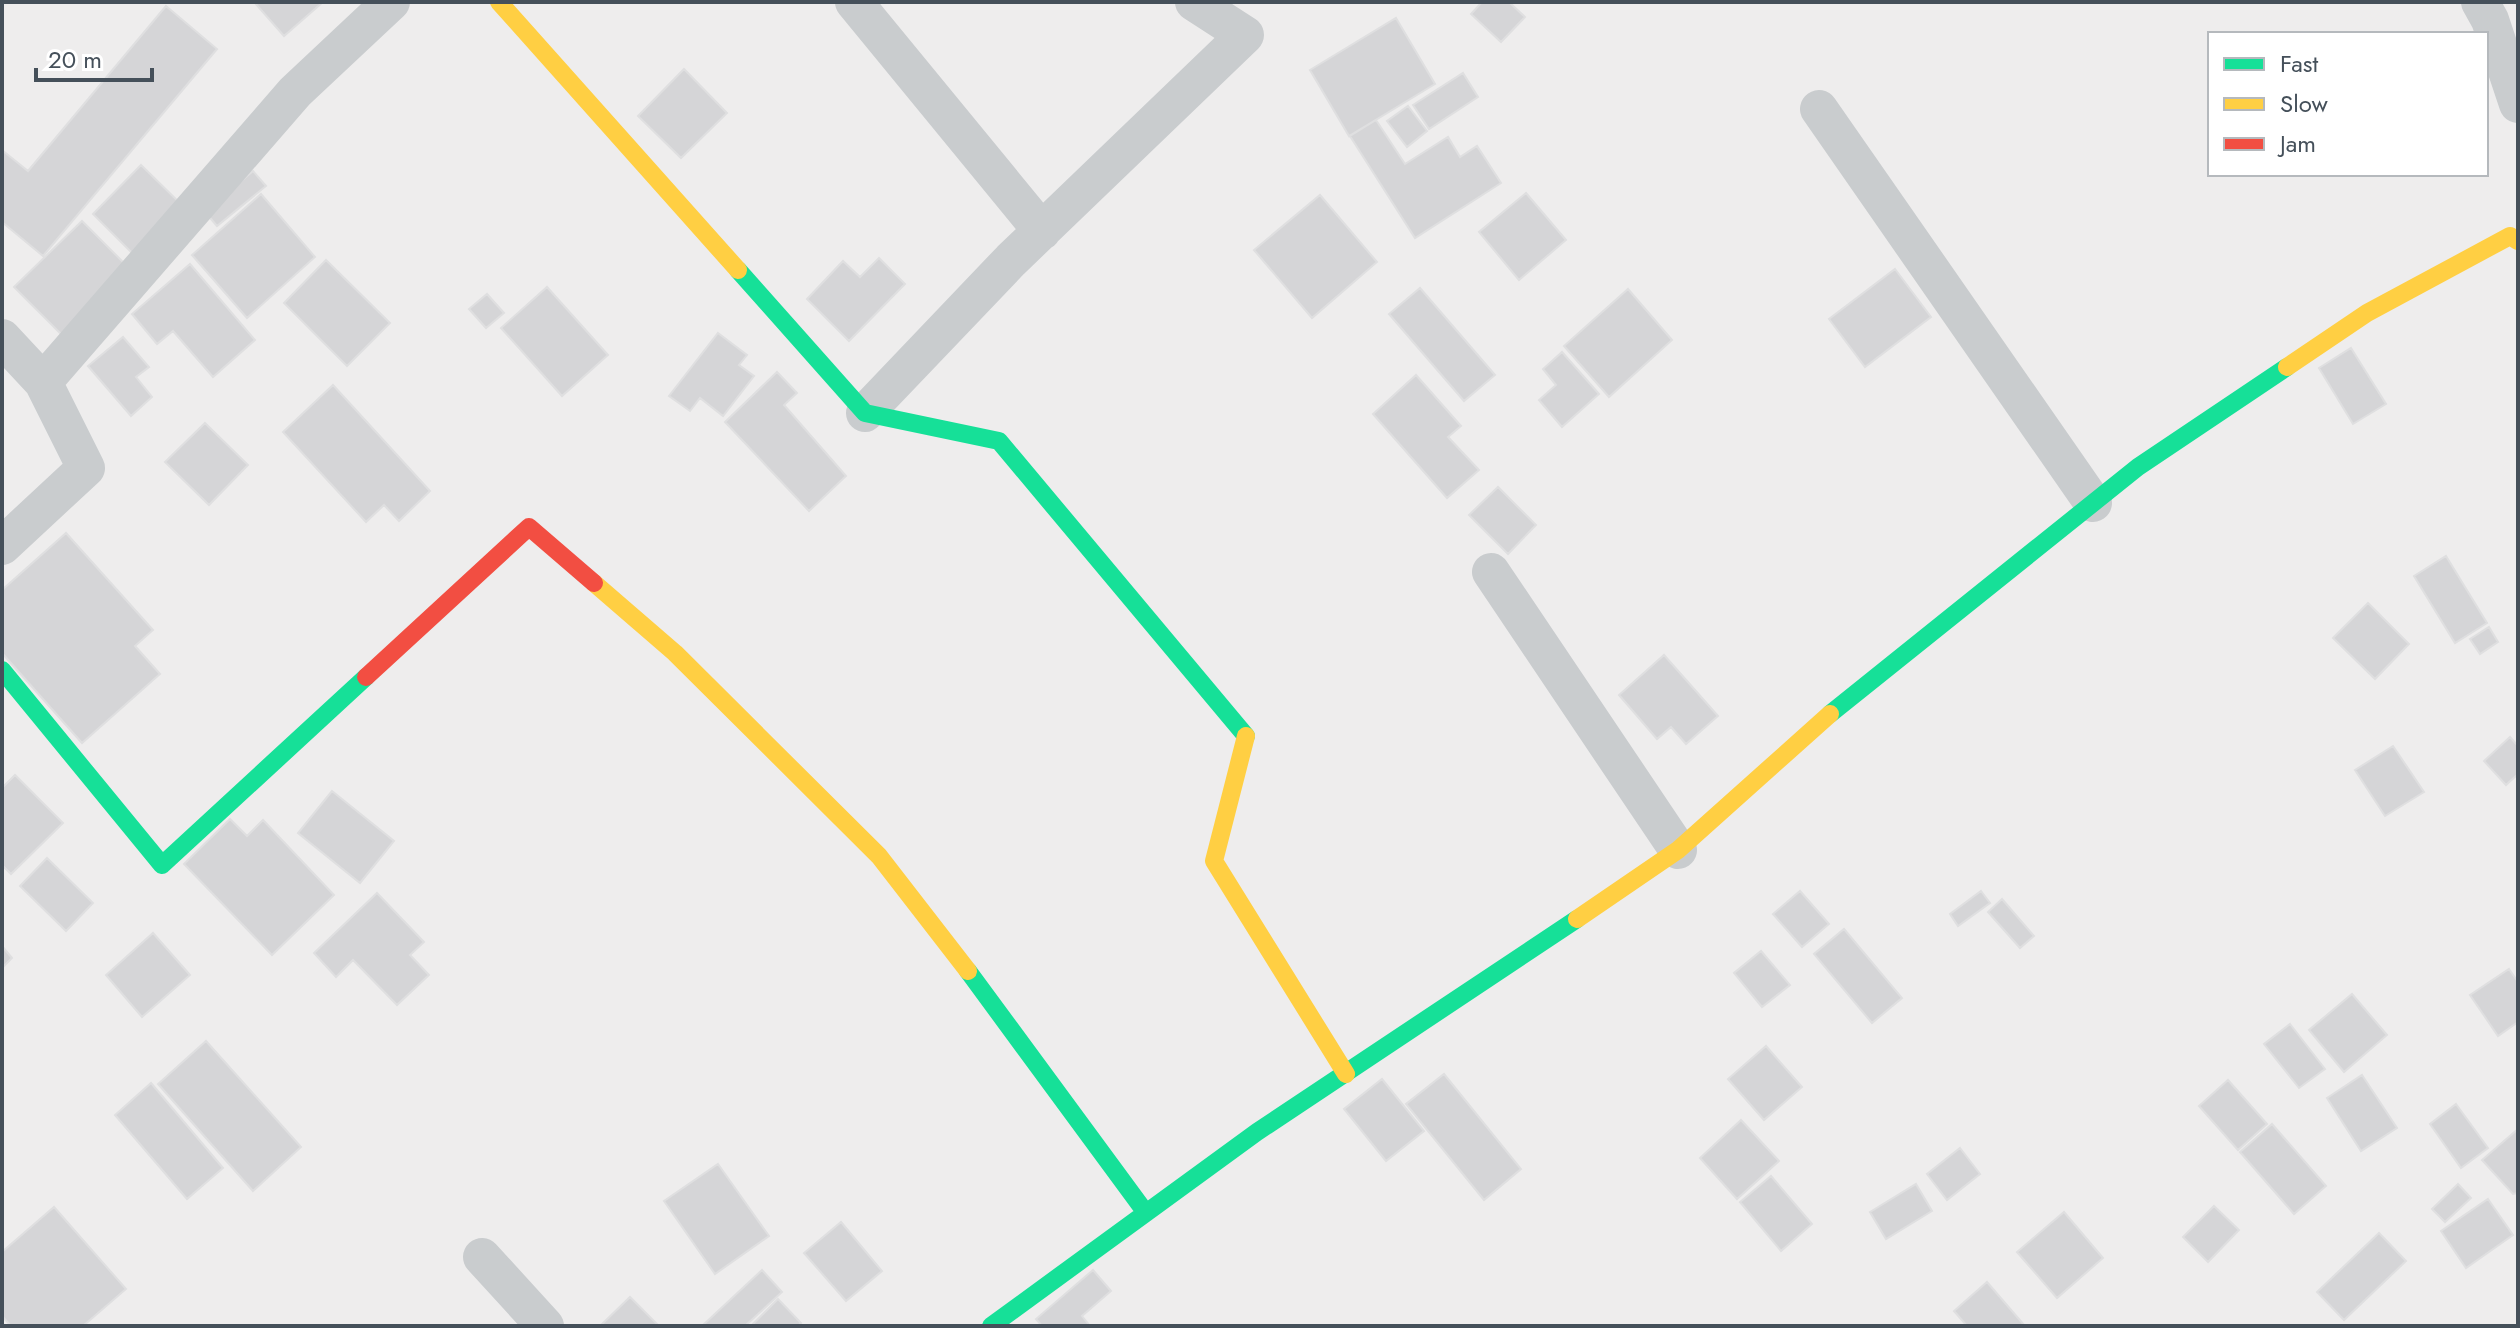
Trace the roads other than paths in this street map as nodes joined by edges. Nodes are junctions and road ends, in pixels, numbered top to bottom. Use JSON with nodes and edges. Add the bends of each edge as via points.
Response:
{"nodes":[{"id":1,"x":391,"y":2,"type":"edge"},
{"id":2,"x":499,"y":2,"type":"edge"},
{"id":3,"x":854,"y":2,"type":"edge"},
{"id":4,"x":1194,"y":2,"type":"edge"},
{"id":5,"x":2480,"y":2,"type":"edge"},
{"id":6,"x":2518,"y":104,"type":"edge"},
{"id":7,"x":1819,"y":109,"type":"dead end"},
{"id":8,"x":1042,"y":231,"type":"junction"},
{"id":9,"x":2518,"y":241,"type":"edge"},
{"id":10,"x":2,"y":338,"type":"edge"},
{"id":11,"x":43,"y":382,"type":"junction"},
{"id":12,"x":865,"y":413,"type":"junction"},
{"id":13,"x":2093,"y":503,"type":"junction"},
{"id":14,"x":2,"y":546,"type":"edge"},
{"id":15,"x":1491,"y":572,"type":"dead end"},
{"id":16,"x":2,"y":670,"type":"edge"},
{"id":17,"x":1678,"y":850,"type":"junction"},
{"id":18,"x":1346,"y":1074,"type":"junction"},
{"id":19,"x":1146,"y":1213,"type":"junction"},
{"id":20,"x":482,"y":1257,"type":"dead end"},
{"id":21,"x":545,"y":1326,"type":"edge"},
{"id":22,"x":991,"y":1326,"type":"edge"}],
"edges":[{"from":1,"to":11,"type":"street","via":[[295,92]]},
{"from":2,"to":12,"type":"street"},
{"from":3,"to":8,"type":"street"},
{"from":4,"to":8,"type":"street","via":[[1245,35]]},
{"from":5,"to":6,"type":"street"},
{"from":7,"to":13,"type":"street"},
{"from":8,"to":12,"type":"street"},
{"from":9,"to":13,"type":"street","via":[[2510,236],[2367,313]]},
{"from":10,"to":11,"type":"street"},
{"from":11,"to":14,"type":"street","via":[[86,468]]},
{"from":12,"to":18,"type":"street","via":[[999,441],[1247,733],[1214,861]]},
{"from":13,"to":17,"type":"street","via":[[1828,715]]},
{"from":15,"to":17,"type":"street"},
{"from":16,"to":19,"type":"street","via":[[162,865],[529,527],[675,653],[879,856]]},
{"from":17,"to":18,"type":"street"},
{"from":18,"to":19,"type":"street"},
{"from":19,"to":22,"type":"street"},
{"from":20,"to":21,"type":"street"}]}
